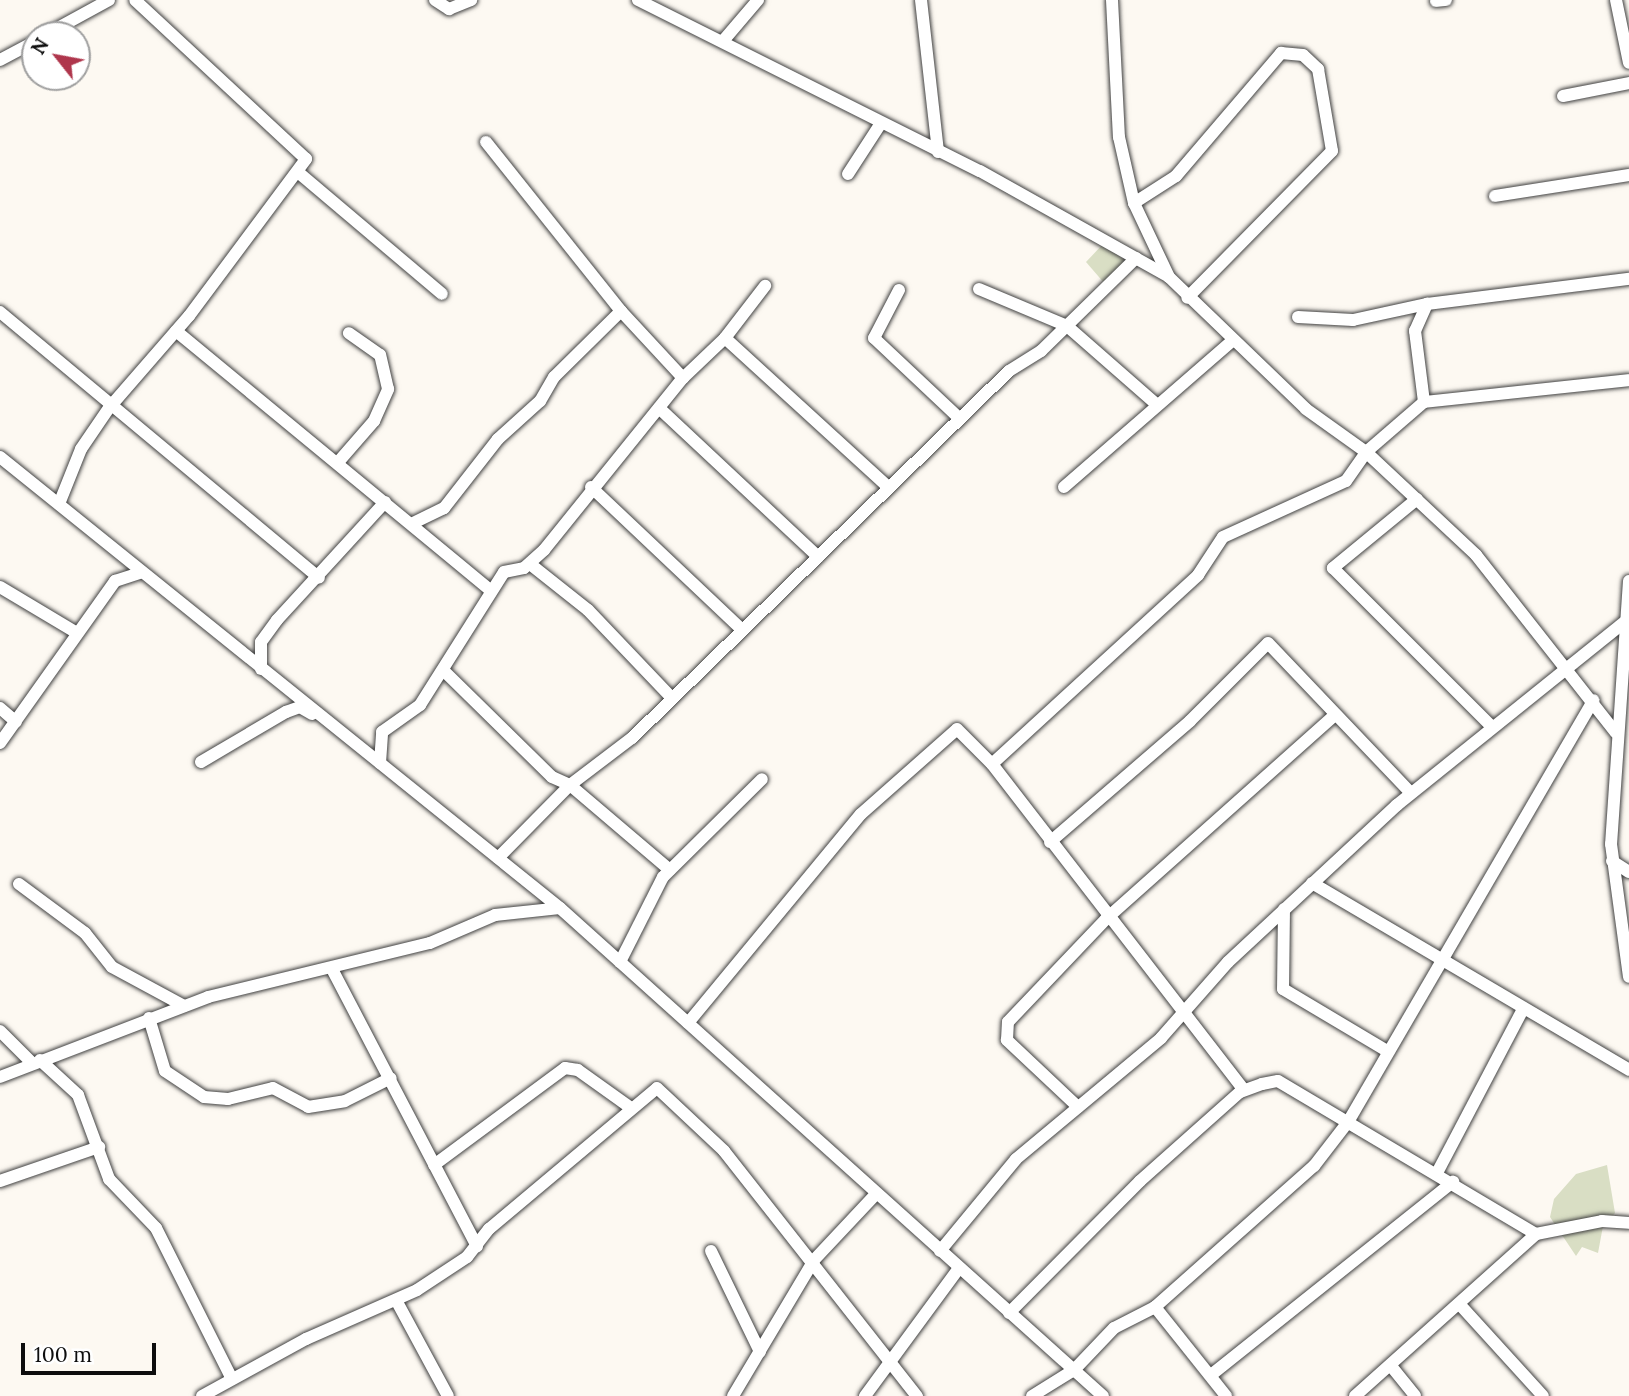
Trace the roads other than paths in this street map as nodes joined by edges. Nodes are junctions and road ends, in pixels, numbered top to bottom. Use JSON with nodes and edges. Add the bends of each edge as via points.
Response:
{"nodes":[{"id":1,"x":109,"y":0,"type":"edge"},
{"id":2,"x":135,"y":0,"type":"edge"},
{"id":3,"x":435,"y":0,"type":"edge"},
{"id":4,"x":471,"y":0,"type":"edge"},
{"id":5,"x":638,"y":0,"type":"edge"},
{"id":6,"x":758,"y":0,"type":"edge"},
{"id":7,"x":921,"y":0,"type":"edge"},
{"id":8,"x":1112,"y":0,"type":"edge"},
{"id":9,"x":1616,"y":0,"type":"edge"},
{"id":10,"x":71,"y":21,"type":"edge"},
{"id":11,"x":723,"y":41,"type":"junction"},
{"id":12,"x":21,"y":48,"type":"edge"},
{"id":13,"x":0,"y":59,"type":"edge"},
{"id":14,"x":1629,"y":64,"type":"edge"},
{"id":15,"x":1629,"y":83,"type":"edge"},
{"id":16,"x":1563,"y":96,"type":"dead end"},
{"id":17,"x":879,"y":125,"type":"junction"},
{"id":18,"x":486,"y":142,"type":"dead end"},
{"id":19,"x":938,"y":152,"type":"junction"},
{"id":20,"x":299,"y":173,"type":"junction"},
{"id":21,"x":848,"y":174,"type":"dead end"},
{"id":22,"x":1629,"y":176,"type":"edge"},
{"id":23,"x":1495,"y":196,"type":"dead end"},
{"id":24,"x":1134,"y":202,"type":"junction"},
{"id":25,"x":1136,"y":258,"type":"junction"},
{"id":26,"x":1169,"y":277,"type":"junction"},
{"id":27,"x":1629,"y":279,"type":"edge"},
{"id":28,"x":765,"y":286,"type":"dead end"},
{"id":29,"x":979,"y":289,"type":"dead end"},
{"id":30,"x":899,"y":290,"type":"dead end"},
{"id":31,"x":442,"y":294,"type":"dead end"},
{"id":32,"x":1186,"y":298,"type":"junction"},
{"id":33,"x":1427,"y":304,"type":"junction"},
{"id":34,"x":621,"y":311,"type":"junction"},
{"id":35,"x":0,"y":312,"type":"edge"},
{"id":36,"x":1298,"y":317,"type":"dead end"},
{"id":37,"x":1067,"y":326,"type":"junction"},
{"id":38,"x":176,"y":331,"type":"junction"},
{"id":39,"x":349,"y":333,"type":"dead end"},
{"id":40,"x":725,"y":338,"type":"junction"},
{"id":41,"x":1232,"y":341,"type":"junction"},
{"id":42,"x":683,"y":378,"type":"junction"},
{"id":43,"x":1629,"y":380,"type":"edge"},
{"id":44,"x":1424,"y":402,"type":"junction"},
{"id":45,"x":1156,"y":404,"type":"junction"},
{"id":46,"x":109,"y":408,"type":"junction"},
{"id":47,"x":659,"y":408,"type":"junction"},
{"id":48,"x":960,"y":418,"type":"junction"},
{"id":49,"x":1366,"y":452,"type":"junction"},
{"id":50,"x":0,"y":457,"type":"edge"},
{"id":51,"x":340,"y":460,"type":"junction"},
{"id":52,"x":591,"y":487,"type":"junction"},
{"id":53,"x":1064,"y":487,"type":"dead end"},
{"id":54,"x":889,"y":488,"type":"junction"},
{"id":55,"x":1417,"y":499,"type":"junction"},
{"id":56,"x":385,"y":502,"type":"junction"},
{"id":57,"x":59,"y":505,"type":"junction"},
{"id":58,"x":413,"y":523,"type":"junction"},
{"id":59,"x":818,"y":557,"type":"junction"},
{"id":60,"x":530,"y":564,"type":"junction"},
{"id":61,"x":142,"y":572,"type":"junction"},
{"id":62,"x":319,"y":578,"type":"junction"},
{"id":63,"x":1629,"y":582,"type":"edge"},
{"id":64,"x":0,"y":587,"type":"edge"},
{"id":65,"x":491,"y":591,"type":"junction"},
{"id":66,"x":1625,"y":622,"type":"junction"},
{"id":67,"x":742,"y":630,"type":"junction"},
{"id":68,"x":77,"y":633,"type":"junction"},
{"id":69,"x":1567,"y":666,"type":"junction"},
{"id":70,"x":261,"y":669,"type":"junction"},
{"id":71,"x":444,"y":671,"type":"junction"},
{"id":72,"x":670,"y":696,"type":"junction"},
{"id":73,"x":1594,"y":700,"type":"junction"},
{"id":74,"x":0,"y":708,"type":"edge"},
{"id":75,"x":1334,"y":716,"type":"junction"},
{"id":76,"x":325,"y":720,"type":"junction"},
{"id":77,"x":16,"y":722,"type":"junction"},
{"id":78,"x":1492,"y":727,"type":"junction"},
{"id":79,"x":1616,"y":733,"type":"junction"},
{"id":80,"x":0,"y":743,"type":"edge"},
{"id":81,"x":201,"y":762,"type":"dead end"},
{"id":82,"x":380,"y":762,"type":"junction"},
{"id":83,"x":992,"y":764,"type":"junction"},
{"id":84,"x":762,"y":779,"type":"dead end"},
{"id":85,"x":570,"y":785,"type":"junction"},
{"id":86,"x":1411,"y":793,"type":"junction"},
{"id":87,"x":1050,"y":842,"type":"junction"},
{"id":88,"x":498,"y":858,"type":"junction"},
{"id":89,"x":1612,"y":861,"type":"junction"},
{"id":90,"x":670,"y":870,"type":"junction"},
{"id":91,"x":1629,"y":872,"type":"edge"},
{"id":92,"x":1312,"y":883,"type":"junction"},
{"id":93,"x":19,"y":884,"type":"dead end"},
{"id":94,"x":560,"y":908,"type":"junction"},
{"id":95,"x":1284,"y":909,"type":"junction"},
{"id":96,"x":1106,"y":919,"type":"junction"},
{"id":97,"x":1437,"y":961,"type":"junction"},
{"id":98,"x":620,"y":962,"type":"junction"},
{"id":99,"x":331,"y":968,"type":"junction"},
{"id":100,"x":1629,"y":977,"type":"edge"},
{"id":101,"x":184,"y":1006,"type":"junction"},
{"id":102,"x":1523,"y":1009,"type":"junction"},
{"id":103,"x":1183,"y":1014,"type":"junction"},
{"id":104,"x":149,"y":1018,"type":"junction"},
{"id":105,"x":688,"y":1023,"type":"junction"},
{"id":106,"x":0,"y":1031,"type":"edge"},
{"id":107,"x":1387,"y":1051,"type":"junction"},
{"id":108,"x":36,"y":1061,"type":"junction"},
{"id":109,"x":1629,"y":1070,"type":"edge"},
{"id":110,"x":0,"y":1077,"type":"edge"},
{"id":111,"x":391,"y":1078,"type":"junction"},
{"id":112,"x":1244,"y":1090,"type":"junction"},
{"id":113,"x":1078,"y":1107,"type":"junction"},
{"id":114,"x":631,"y":1108,"type":"junction"},
{"id":115,"x":1348,"y":1122,"type":"junction"},
{"id":116,"x":99,"y":1147,"type":"junction"},
{"id":117,"x":434,"y":1165,"type":"junction"},
{"id":118,"x":1437,"y":1173,"type":"junction"},
{"id":119,"x":0,"y":1181,"type":"edge"},
{"id":120,"x":1453,"y":1182,"type":"junction"},
{"id":121,"x":876,"y":1194,"type":"junction"},
{"id":122,"x":1629,"y":1223,"type":"edge"},
{"id":123,"x":1536,"y":1234,"type":"junction"},
{"id":124,"x":477,"y":1246,"type":"junction"},
{"id":125,"x":711,"y":1251,"type":"dead end"},
{"id":126,"x":940,"y":1251,"type":"junction"},
{"id":127,"x":814,"y":1260,"type":"junction"},
{"id":128,"x":959,"y":1268,"type":"junction"},
{"id":129,"x":396,"y":1300,"type":"junction"},
{"id":130,"x":1155,"y":1307,"type":"junction"},
{"id":131,"x":1462,"y":1307,"type":"junction"},
{"id":132,"x":1009,"y":1313,"type":"junction"},
{"id":133,"x":760,"y":1352,"type":"junction"},
{"id":134,"x":888,"y":1357,"type":"junction"},
{"id":135,"x":1391,"y":1366,"type":"junction"},
{"id":136,"x":1074,"y":1370,"type":"junction"},
{"id":137,"x":1211,"y":1375,"type":"junction"},
{"id":138,"x":232,"y":1379,"type":"junction"},
{"id":139,"x":202,"y":1396,"type":"edge"},
{"id":140,"x":448,"y":1396,"type":"edge"},
{"id":141,"x":733,"y":1396,"type":"edge"},
{"id":142,"x":865,"y":1396,"type":"edge"},
{"id":143,"x":917,"y":1396,"type":"edge"},
{"id":144,"x":1032,"y":1396,"type":"edge"},
{"id":145,"x":1103,"y":1396,"type":"edge"},
{"id":146,"x":1226,"y":1396,"type":"edge"},
{"id":147,"x":1355,"y":1396,"type":"edge"},
{"id":148,"x":1415,"y":1396,"type":"edge"},
{"id":149,"x":1543,"y":1396,"type":"edge"}],
"edges":[{"from":1,"to":10,"type":"street"},
{"from":2,"to":20,"type":"street","via":[[304,150]]},
{"from":3,"to":4,"type":"street","via":[[449,9]]},
{"from":5,"to":11,"type":"street"},
{"from":6,"to":11,"type":"street"},
{"from":7,"to":19,"type":"street"},
{"from":8,"to":24,"type":"street","via":[[1119,138]]},
{"from":9,"to":14,"type":"street"},
{"from":11,"to":17,"type":"street"},
{"from":12,"to":13,"type":"street"},
{"from":15,"to":16,"type":"street"},
{"from":17,"to":19,"type":"street"},
{"from":17,"to":21,"type":"street"},
{"from":18,"to":34,"type":"street"},
{"from":19,"to":25,"type":"street"},
{"from":20,"to":31,"type":"street"},
{"from":20,"to":38,"type":"street"},
{"from":22,"to":23,"type":"street"},
{"from":24,"to":26,"type":"street"},
{"from":24,"to":32,"type":"street","via":[[1176,176],[1281,53],[1303,55],[1318,69],[1332,151]]},
{"from":25,"to":26,"type":"street"},
{"from":25,"to":37,"type":"street"},
{"from":26,"to":32,"type":"street"},
{"from":27,"to":33,"type":"street"},
{"from":28,"to":40,"type":"street"},
{"from":29,"to":37,"type":"street"},
{"from":30,"to":48,"type":"street","via":[[874,338]]},
{"from":32,"to":41,"type":"street"},
{"from":33,"to":36,"type":"street","via":[[1353,320]]},
{"from":33,"to":44,"type":"street","via":[[1415,331]]},
{"from":34,"to":42,"type":"street"},
{"from":34,"to":58,"type":"street","via":[[554,377],[540,401],[498,439],[444,508]]},
{"from":35,"to":46,"type":"street"},
{"from":37,"to":45,"type":"street"},
{"from":37,"to":48,"type":"street"},
{"from":38,"to":46,"type":"street"},
{"from":38,"to":51,"type":"street"},
{"from":39,"to":51,"type":"street","via":[[380,355],[388,389],[374,421]]},
{"from":40,"to":42,"type":"street"},
{"from":40,"to":54,"type":"street"},
{"from":41,"to":45,"type":"street"},
{"from":41,"to":49,"type":"street","via":[[1306,409]]},
{"from":42,"to":47,"type":"street"},
{"from":43,"to":44,"type":"street"},
{"from":44,"to":49,"type":"street"},
{"from":45,"to":53,"type":"street"},
{"from":46,"to":57,"type":"street","via":[[81,449]]},
{"from":46,"to":62,"type":"street"},
{"from":47,"to":52,"type":"street"},
{"from":47,"to":59,"type":"street"},
{"from":48,"to":54,"type":"street"},
{"from":49,"to":55,"type":"street"},
{"from":49,"to":83,"type":"street","via":[[1346,481],[1223,537],[1198,575]]},
{"from":50,"to":57,"type":"street"},
{"from":51,"to":56,"type":"street"},
{"from":52,"to":60,"type":"street"},
{"from":52,"to":67,"type":"street"},
{"from":54,"to":59,"type":"street"},
{"from":55,"to":69,"type":"street","via":[[1476,555]]},
{"from":55,"to":78,"type":"street","via":[[1333,568]]},
{"from":56,"to":58,"type":"street"},
{"from":56,"to":62,"type":"street"},
{"from":57,"to":61,"type":"street"},
{"from":58,"to":65,"type":"street"},
{"from":59,"to":67,"type":"street"},
{"from":60,"to":65,"type":"street","via":[[504,572]]},
{"from":60,"to":72,"type":"street","via":[[589,610]]},
{"from":61,"to":68,"type":"street","via":[[116,581]]},
{"from":61,"to":70,"type":"street"},
{"from":62,"to":70,"type":"street","via":[[261,642]]},
{"from":63,"to":66,"type":"street"},
{"from":64,"to":68,"type":"street"},
{"from":65,"to":71,"type":"street"},
{"from":66,"to":69,"type":"street"},
{"from":66,"to":79,"type":"street"},
{"from":67,"to":72,"type":"street"},
{"from":68,"to":77,"type":"street"},
{"from":69,"to":73,"type":"street"},
{"from":69,"to":78,"type":"street"},
{"from":70,"to":76,"type":"street"},
{"from":71,"to":82,"type":"street","via":[[411,715],[382,732]]},
{"from":71,"to":85,"type":"street","via":[[552,777]]},
{"from":72,"to":85,"type":"street","via":[[632,738]]},
{"from":73,"to":79,"type":"street"},
{"from":73,"to":97,"type":"street"},
{"from":74,"to":77,"type":"street"},
{"from":75,"to":86,"type":"street"},
{"from":75,"to":87,"type":"street","via":[[1268,643],[1190,721]]},
{"from":75,"to":96,"type":"street"},
{"from":76,"to":81,"type":"street","via":[[293,710]]},
{"from":76,"to":82,"type":"street"},
{"from":77,"to":80,"type":"street"},
{"from":78,"to":86,"type":"street"},
{"from":79,"to":89,"type":"street"},
{"from":82,"to":88,"type":"street"},
{"from":83,"to":87,"type":"street"},
{"from":83,"to":105,"type":"street","via":[[962,730],[947,733],[861,814],[827,863]]},
{"from":84,"to":90,"type":"street"},
{"from":85,"to":88,"type":"street"},
{"from":85,"to":90,"type":"street"},
{"from":86,"to":92,"type":"street"},
{"from":87,"to":96,"type":"street"},
{"from":88,"to":94,"type":"street"},
{"from":89,"to":91,"type":"street"},
{"from":89,"to":100,"type":"street"},
{"from":90,"to":98,"type":"street"},
{"from":92,"to":95,"type":"street"},
{"from":92,"to":97,"type":"street"},
{"from":93,"to":101,"type":"street","via":[[85,933],[112,967]]},
{"from":94,"to":98,"type":"street"},
{"from":94,"to":99,"type":"street","via":[[495,915],[430,943]]},
{"from":95,"to":103,"type":"street"},
{"from":95,"to":107,"type":"street","via":[[1283,989]]},
{"from":96,"to":103,"type":"street"},
{"from":96,"to":113,"type":"street","via":[[1005,1030],[1007,1040]]},
{"from":97,"to":102,"type":"street"},
{"from":97,"to":107,"type":"street"},
{"from":98,"to":105,"type":"street"},
{"from":99,"to":101,"type":"street"},
{"from":99,"to":111,"type":"street"},
{"from":101,"to":104,"type":"street"},
{"from":102,"to":109,"type":"street"},
{"from":102,"to":118,"type":"street"},
{"from":103,"to":112,"type":"street"},
{"from":103,"to":113,"type":"street"},
{"from":104,"to":108,"type":"street"},
{"from":104,"to":111,"type":"street","via":[[165,1071],[204,1097],[228,1099],[273,1088],[308,1107],[345,1101]]},
{"from":105,"to":121,"type":"street"},
{"from":106,"to":108,"type":"street"},
{"from":107,"to":115,"type":"street"},
{"from":108,"to":110,"type":"street"},
{"from":108,"to":116,"type":"street","via":[[78,1095]]},
{"from":111,"to":117,"type":"street"},
{"from":112,"to":115,"type":"street","via":[[1278,1081]]},
{"from":112,"to":132,"type":"street","via":[[1140,1181]]},
{"from":113,"to":126,"type":"street","via":[[1016,1159]]},
{"from":114,"to":117,"type":"street","via":[[578,1070],[565,1068]]},
{"from":114,"to":124,"type":"street"},
{"from":114,"to":127,"type":"street","via":[[651,1091],[666,1090]]},
{"from":115,"to":118,"type":"street"},
{"from":115,"to":130,"type":"street","via":[[1314,1166]]},
{"from":116,"to":119,"type":"street"},
{"from":116,"to":138,"type":"street","via":[[115,1189],[156,1228]]},
{"from":117,"to":124,"type":"street"},
{"from":118,"to":120,"type":"street"},
{"from":120,"to":123,"type":"street"},
{"from":120,"to":137,"type":"street"},
{"from":121,"to":126,"type":"street"},
{"from":121,"to":127,"type":"street"},
{"from":122,"to":123,"type":"street","via":[[1602,1221]]},
{"from":123,"to":131,"type":"street"},
{"from":124,"to":129,"type":"street"},
{"from":125,"to":133,"type":"street"},
{"from":126,"to":128,"type":"street"},
{"from":127,"to":133,"type":"street"},
{"from":127,"to":134,"type":"street"},
{"from":128,"to":132,"type":"street"},
{"from":128,"to":134,"type":"street"},
{"from":129,"to":138,"type":"street"},
{"from":129,"to":140,"type":"street"},
{"from":130,"to":136,"type":"street","via":[[1114,1328]]},
{"from":130,"to":137,"type":"street"},
{"from":131,"to":135,"type":"street"},
{"from":131,"to":149,"type":"street"},
{"from":132,"to":136,"type":"street"},
{"from":133,"to":141,"type":"street"},
{"from":134,"to":142,"type":"street"},
{"from":134,"to":143,"type":"street"},
{"from":135,"to":147,"type":"street"},
{"from":135,"to":148,"type":"street"},
{"from":136,"to":144,"type":"street"},
{"from":136,"to":145,"type":"street"},
{"from":137,"to":146,"type":"street"},
{"from":138,"to":139,"type":"street"}]}
